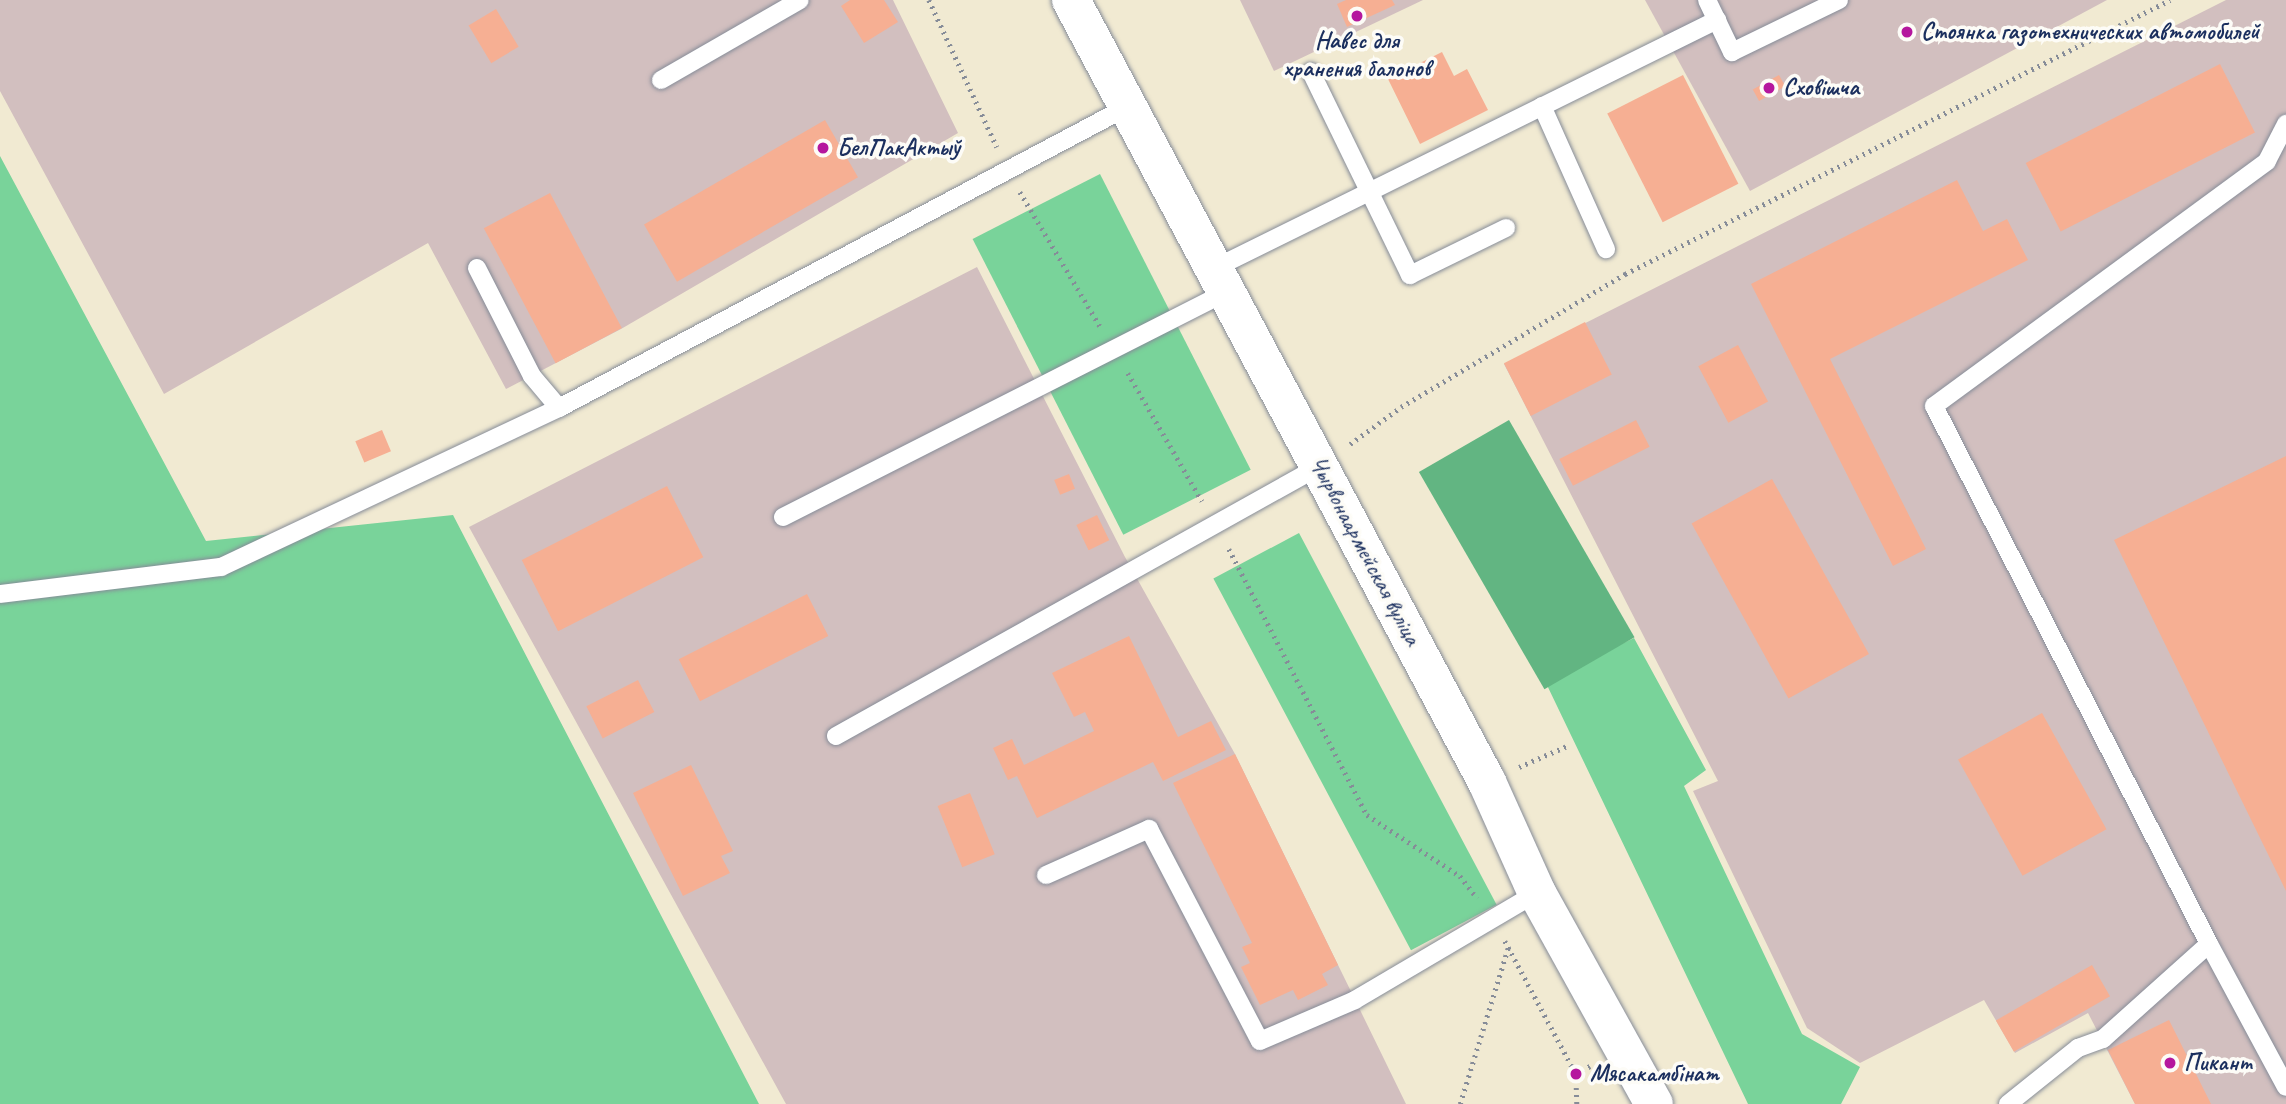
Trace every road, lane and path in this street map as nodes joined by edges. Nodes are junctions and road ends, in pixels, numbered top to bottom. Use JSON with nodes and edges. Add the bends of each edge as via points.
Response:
{"nodes":[{"id":1,"x":800,"y":0,"type":"edge"},
{"id":2,"x":929,"y":0,"type":"edge"},
{"id":3,"x":1071,"y":0,"type":"edge"},
{"id":4,"x":1707,"y":0,"type":"edge"},
{"id":5,"x":1839,"y":0,"type":"edge"},
{"id":6,"x":2170,"y":0,"type":"edge"},
{"id":7,"x":1717,"y":20,"type":"junction"},
{"id":8,"x":1311,"y":72,"type":"dead end"},
{"id":9,"x":661,"y":80,"type":"dead end"},
{"id":10,"x":1129,"y":106,"type":"junction"},
{"id":11,"x":1542,"y":106,"type":"junction"},
{"id":12,"x":2286,"y":124,"type":"edge"},
{"id":13,"x":1008,"y":172,"type":"junction"},
{"id":14,"x":1370,"y":192,"type":"junction"},
{"id":15,"x":1506,"y":228,"type":"dead end"},
{"id":16,"x":1606,"y":249,"type":"dead end"},
{"id":17,"x":477,"y":268,"type":"dead end"},
{"id":18,"x":1223,"y":279,"type":"junction"},
{"id":19,"x":1113,"y":348,"type":"junction"},
{"id":20,"x":559,"y":408,"type":"junction"},
{"id":21,"x":1320,"y":466,"type":"junction"},
{"id":22,"x":783,"y":517,"type":"dead end"},
{"id":23,"x":1214,"y":522,"type":"junction"},
{"id":24,"x":0,"y":594,"type":"edge"},
{"id":25,"x":836,"y":736,"type":"dead end"},
{"id":26,"x":1567,"y":746,"type":"dead end"},
{"id":27,"x":1545,"y":754,"type":"dead end"},
{"id":28,"x":1046,"y":875,"type":"dead end"},
{"id":29,"x":1537,"y":893,"type":"junction"},
{"id":30,"x":1494,"y":919,"type":"junction"},
{"id":31,"x":2209,"y":944,"type":"junction"},
{"id":32,"x":1508,"y":947,"type":"junction"},
{"id":33,"x":2286,"y":1087,"type":"edge"},
{"id":34,"x":1461,"y":1104,"type":"edge"},
{"id":35,"x":1577,"y":1104,"type":"edge"},
{"id":36,"x":1654,"y":1104,"type":"edge"},
{"id":37,"x":2008,"y":1104,"type":"edge"}],
"edges":[{"from":1,"to":9,"type":"lane"},
{"from":2,"to":13,"type":"path"},
{"from":3,"to":10,"type":"street","name":"Чырвонаармейская вуліца"},
{"from":4,"to":7,"type":"lane"},
{"from":5,"to":7,"type":"lane","via":[[1732,52]]},
{"from":6,"to":21,"type":"path","via":[[1625,274],[1401,407]]},
{"from":7,"to":11,"type":"lane"},
{"from":8,"to":14,"type":"lane"},
{"from":10,"to":13,"type":"lane"},
{"from":10,"to":18,"type":"street","name":"Чырвонаармейская вуліца"},
{"from":11,"to":14,"type":"lane"},
{"from":11,"to":16,"type":"lane"},
{"from":12,"to":31,"type":"lane","via":[[2267,161],[1934,406]]},
{"from":13,"to":19,"type":"path"},
{"from":13,"to":20,"type":"lane"},
{"from":14,"to":15,"type":"lane","via":[[1410,275]]},
{"from":14,"to":18,"type":"lane"},
{"from":17,"to":20,"type":"lane","via":[[532,376]]},
{"from":18,"to":19,"type":"lane"},
{"from":18,"to":21,"type":"street","name":"Чырвонаармейская вуліца"},
{"from":19,"to":22,"type":"lane"},
{"from":19,"to":23,"type":"path"},
{"from":20,"to":24,"type":"lane","via":[[221,567]]},
{"from":21,"to":23,"type":"lane"},
{"from":21,"to":29,"type":"street","name":"Чырвонаармейская вуліца","via":[[1487,782]]},
{"from":23,"to":25,"type":"lane"},
{"from":23,"to":30,"type":"path","via":[[1367,815],[1460,876]]},
{"from":26,"to":27,"type":"path"},
{"from":28,"to":30,"type":"lane","via":[[1149,829],[1260,1041],[1356,1000]]},
{"from":29,"to":30,"type":"lane"},
{"from":29,"to":36,"type":"street","name":"Чырвонаармейская вуліца"},
{"from":30,"to":32,"type":"path"},
{"from":31,"to":33,"type":"lane"},
{"from":31,"to":37,"type":"lane","via":[[2102,1039],[2078,1048]]},
{"from":32,"to":34,"type":"path"},
{"from":32,"to":35,"type":"path","via":[[1576,1074]]}]}
